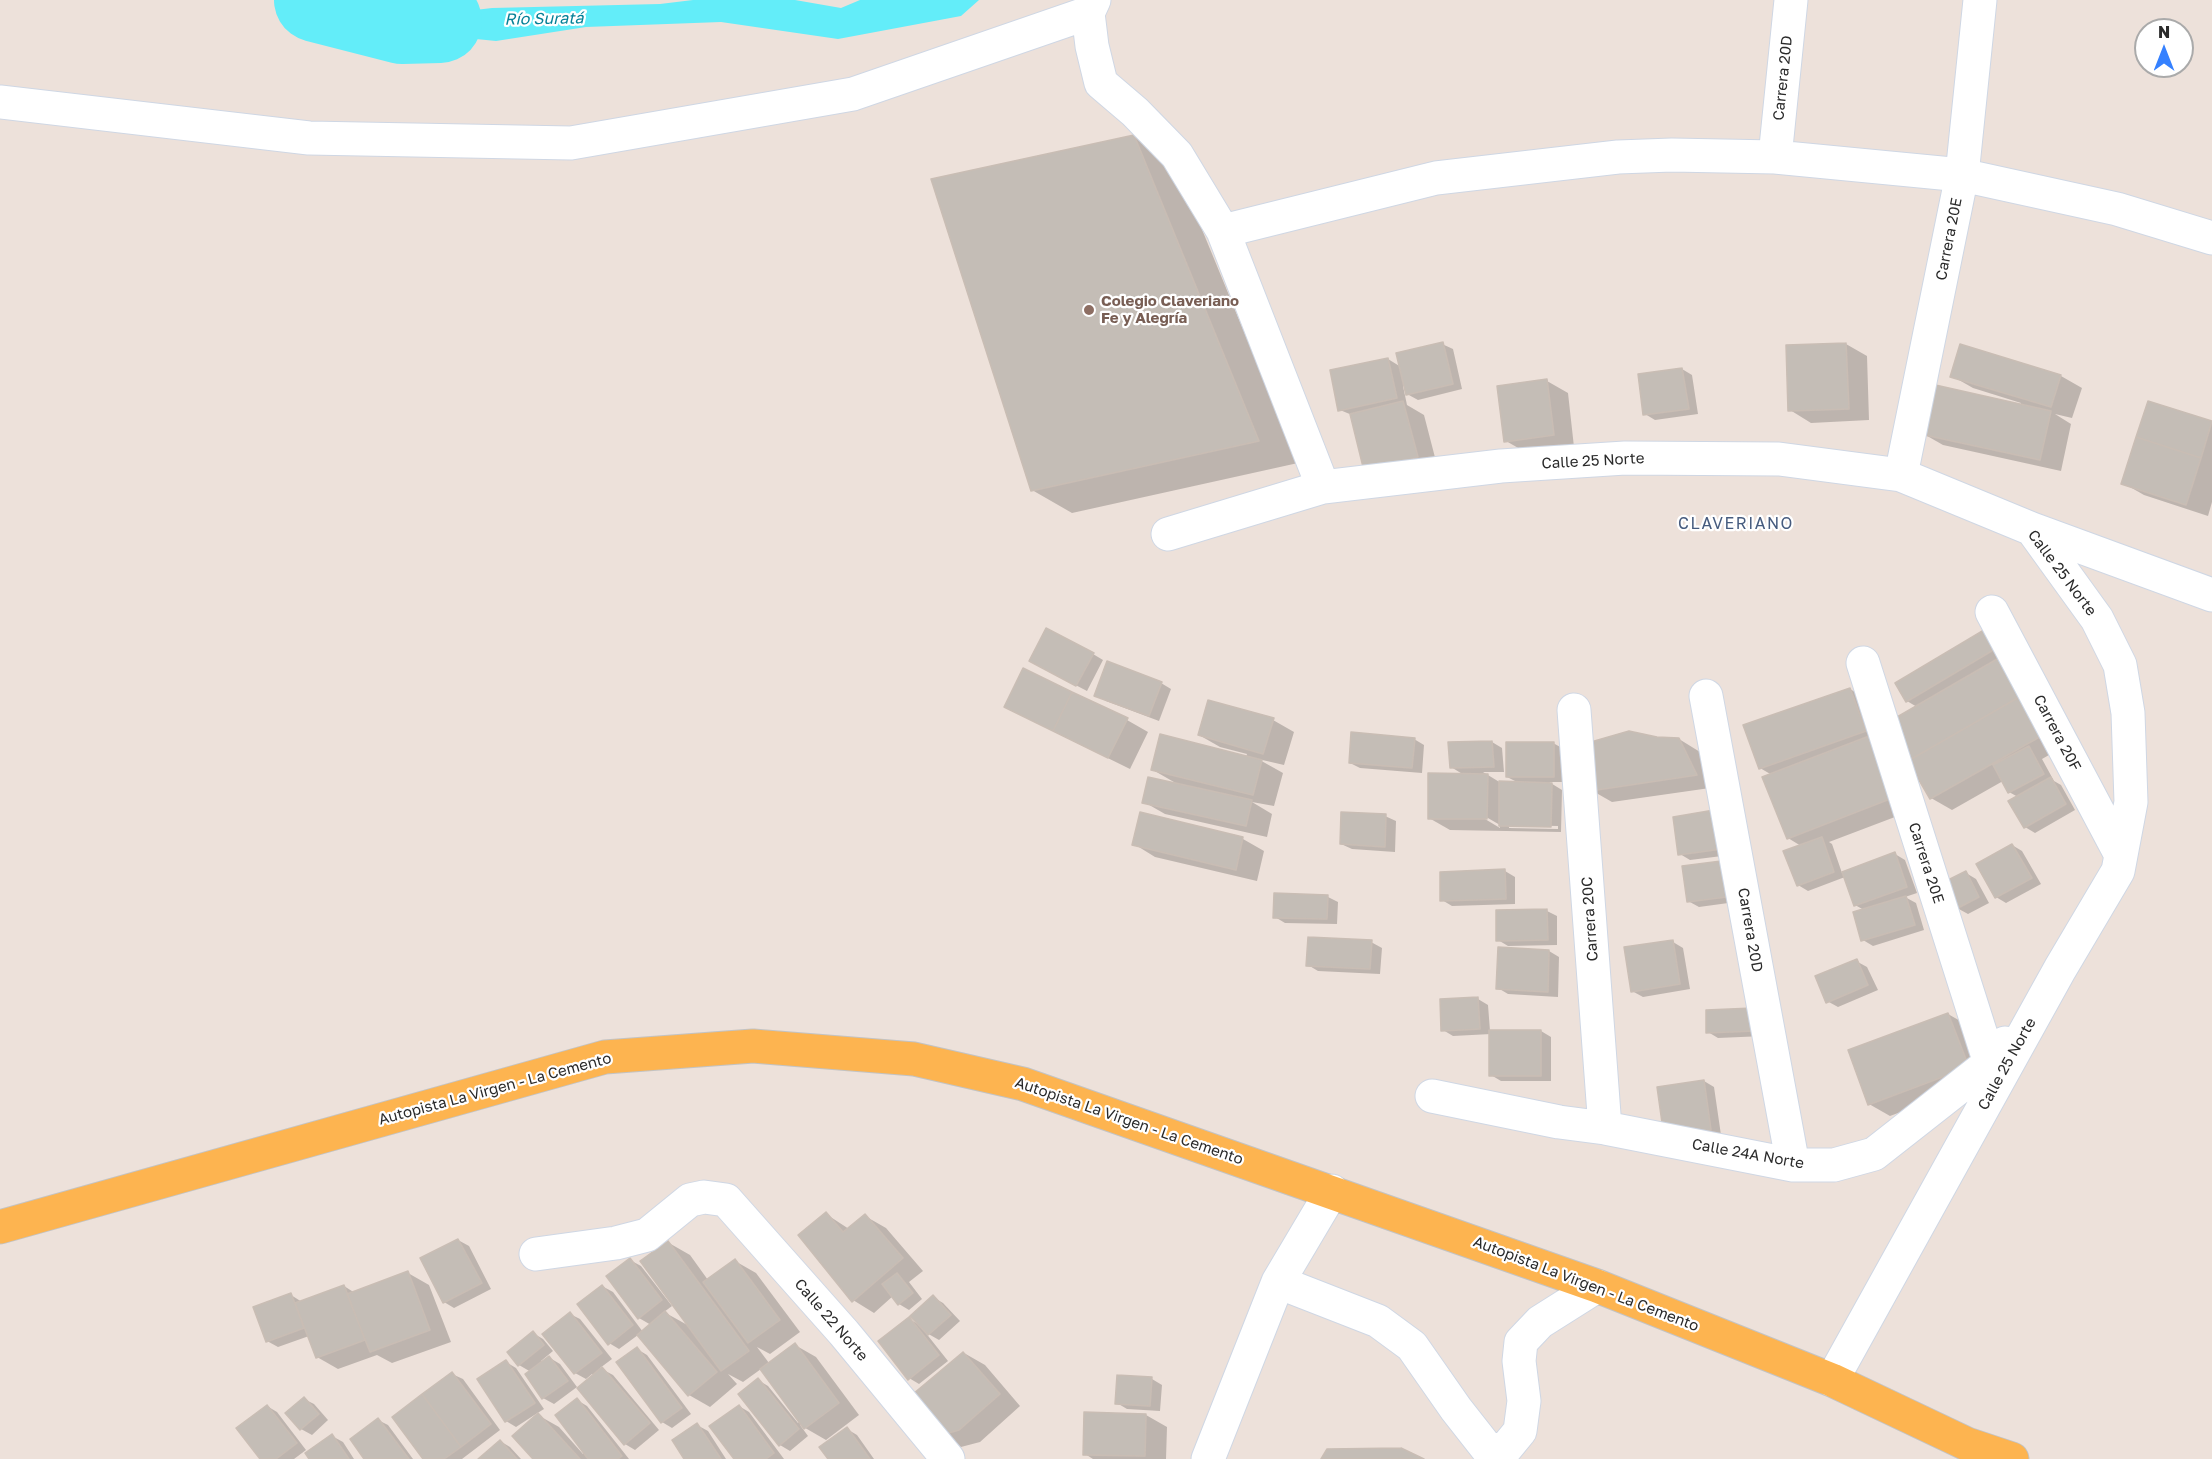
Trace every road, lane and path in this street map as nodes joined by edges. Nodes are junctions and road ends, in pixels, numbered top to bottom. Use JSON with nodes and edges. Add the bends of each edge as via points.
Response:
{"nodes":[{"id":1,"x":1791,"y":0,"type":"edge"},
{"id":2,"x":1980,"y":0,"type":"edge"},
{"id":3,"x":1091,"y":7,"type":"edge"},
{"id":4,"x":0,"y":102,"type":"edge"},
{"id":5,"x":1775,"y":157,"type":"junction"},
{"id":6,"x":1962,"y":175,"type":"junction"},
{"id":7,"x":1223,"y":231,"type":"junction"},
{"id":8,"x":2212,"y":238,"type":"edge"},
{"id":9,"x":1901,"y":475,"type":"junction"},
{"id":10,"x":1323,"y":487,"type":"junction"},
{"id":11,"x":2032,"y":529,"type":"junction"},
{"id":12,"x":1168,"y":534,"type":"dead end"},
{"id":13,"x":2212,"y":595,"type":"edge"},
{"id":14,"x":1992,"y":612,"type":"dead end"},
{"id":15,"x":1863,"y":663,"type":"dead end"},
{"id":16,"x":1706,"y":696,"type":"dead end"},
{"id":17,"x":1574,"y":710,"type":"dead end"},
{"id":18,"x":2121,"y":855,"type":"junction"},
{"id":19,"x":2060,"y":969,"type":"junction"},
{"id":20,"x":1990,"y":1063,"type":"junction"},
{"id":21,"x":1432,"y":1096,"type":"dead end"},
{"id":22,"x":1605,"y":1128,"type":"junction"},
{"id":23,"x":1793,"y":1165,"type":"junction"},
{"id":24,"x":1332,"y":1191,"type":"junction"},
{"id":25,"x":0,"y":1227,"type":"edge"},
{"id":26,"x":536,"y":1254,"type":"dead end"},
{"id":27,"x":1278,"y":1282,"type":"junction"},
{"id":28,"x":1598,"y":1286,"type":"junction"},
{"id":29,"x":1832,"y":1380,"type":"junction"},
{"id":30,"x":1508,"y":1454,"type":"edge"},
{"id":31,"x":948,"y":1459,"type":"edge"},
{"id":32,"x":1208,"y":1459,"type":"edge"},
{"id":33,"x":2012,"y":1459,"type":"edge"}],
"edges":[{"from":1,"to":5,"type":"street","name":"Carrera 20D"},
{"from":2,"to":6,"type":"street","name":"Carrera 20E"},
{"from":3,"to":4,"type":"street","via":[[853,94],[571,143],[309,138]]},
{"from":3,"to":7,"type":"street","via":[[1092,46],[1101,83],[1177,155]]},
{"from":5,"to":6,"type":"street"},
{"from":5,"to":7,"type":"street","via":[[1618,157],[1436,178]]},
{"from":6,"to":8,"type":"street","via":[[2117,209]]},
{"from":6,"to":9,"type":"street","name":"Carrera 20E"},
{"from":7,"to":10,"type":"street"},
{"from":9,"to":10,"type":"street","name":"Calle 25 Norte","via":[[1779,459],[1626,458],[1501,466]]},
{"from":9,"to":11,"type":"street","name":"Calle 25 Norte"},
{"from":10,"to":12,"type":"street","name":"Calle 25 Norte"},
{"from":11,"to":13,"type":"street"},
{"from":11,"to":18,"type":"street","name":"Calle 25 Norte","via":[[2097,619],[2120,665],[2128,713],[2131,802]]},
{"from":14,"to":18,"type":"street","name":"Carrera 20F"},
{"from":15,"to":20,"type":"street","name":"Carrera 20E"},
{"from":16,"to":23,"type":"street","name":"Carrera 20D"},
{"from":17,"to":22,"type":"street","name":"Carrera 20C"},
{"from":18,"to":19,"type":"street","name":"Calle 25 Norte","via":[[2118,871]]},
{"from":19,"to":20,"type":"street","name":"Calle 24A Norte"},
{"from":19,"to":29,"type":"street","name":"Calle 25 Norte"},
{"from":20,"to":23,"type":"street","name":"Calle 24A Norte","via":[[1874,1154],[1834,1165]]},
{"from":21,"to":22,"type":"street","name":"Calle 24A Norte"},
{"from":22,"to":23,"type":"street","name":"Calle 24A Norte"},
{"from":24,"to":25,"type":"main road","name":"Autopista La Virgen - La Cemento","via":[[1023,1084],[914,1059],[753,1046],[605,1057]]},
{"from":24,"to":27,"type":"street"},
{"from":24,"to":28,"type":"main road","name":"Autopista La Virgen - La Cemento"},
{"from":26,"to":31,"type":"street","name":"Calle 22 Norte","via":[[647,1235],[690,1200],[726,1200],[844,1333]]},
{"from":27,"to":30,"type":"street","via":[[1387,1327],[1412,1346],[1489,1451]]},
{"from":27,"to":32,"type":"street"},
{"from":28,"to":29,"type":"main road","name":"Autopista La Virgen - La Cemento"},
{"from":28,"to":30,"type":"street","via":[[1540,1322],[1521,1342],[1524,1401],[1520,1431]]},
{"from":29,"to":33,"type":"main road","name":"Autopista La Virgen - La Cemento","via":[[1967,1444]]}]}
